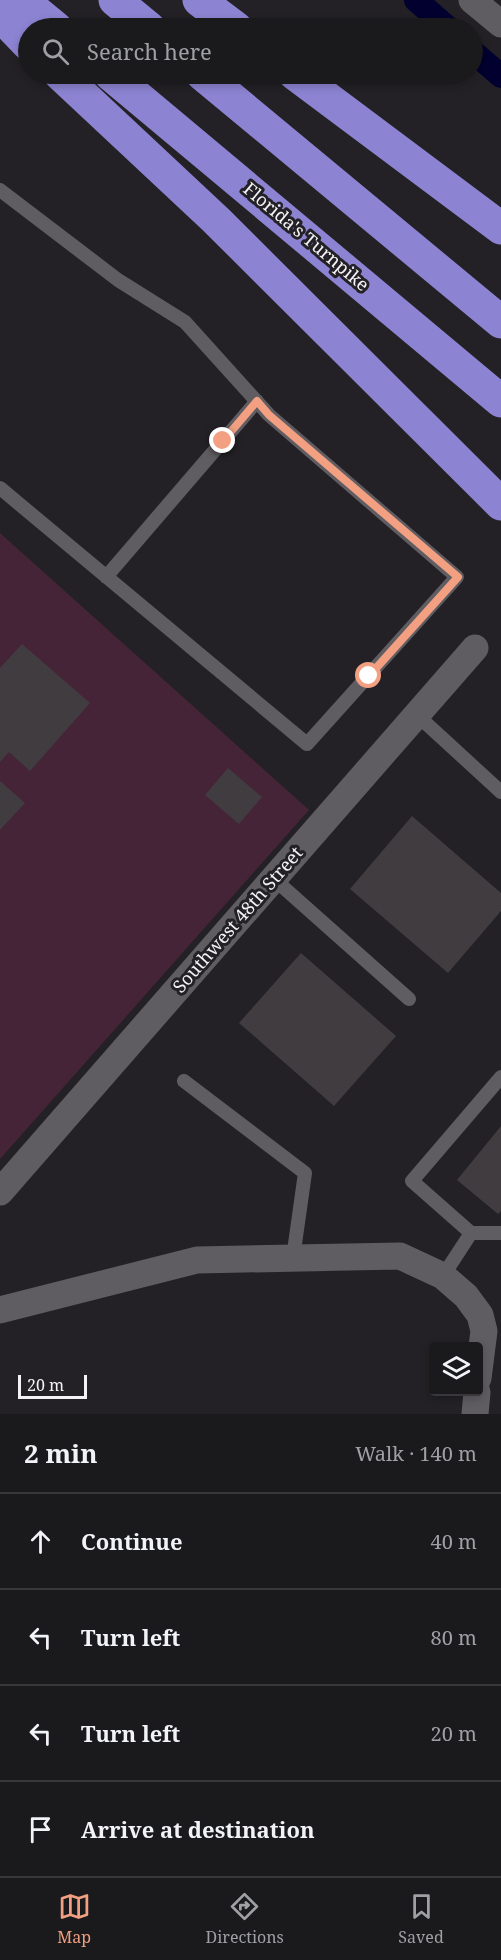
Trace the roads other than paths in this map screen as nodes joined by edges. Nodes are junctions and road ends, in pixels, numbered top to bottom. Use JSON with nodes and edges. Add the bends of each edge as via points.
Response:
{"nodes":[{"id":1,"x":22,"y":0,"type":"edge"},
{"id":2,"x":115,"y":0,"type":"edge"},
{"id":3,"x":199,"y":0,"type":"edge"},
{"id":4,"x":472,"y":0,"type":"edge"},
{"id":5,"x":0,"y":15,"type":"edge"},
{"id":6,"x":44,"y":18,"type":"edge"},
{"id":7,"x":137,"y":18,"type":"edge"},
{"id":8,"x":223,"y":18,"type":"edge"},
{"id":9,"x":501,"y":24,"type":"edge"},
{"id":10,"x":18,"y":34,"type":"edge"},
{"id":11,"x":71,"y":84,"type":"edge"},
{"id":12,"x":122,"y":84,"type":"edge"},
{"id":13,"x":214,"y":84,"type":"edge"},
{"id":14,"x":309,"y":84,"type":"edge"},
{"id":15,"x":0,"y":190,"type":"edge"},
{"id":16,"x":501,"y":228,"type":"edge"},
{"id":17,"x":501,"y":322,"type":"edge"},
{"id":18,"x":257,"y":401,"type":"junction"},
{"id":19,"x":501,"y":401,"type":"edge"},
{"id":20,"x":0,"y":488,"type":"edge"},
{"id":21,"x":501,"y":504,"type":"edge"},
{"id":22,"x":106,"y":577,"type":"junction"},
{"id":23,"x":476,"y":648,"type":"dead end"},
{"id":24,"x":417,"y":715,"type":"junction"},
{"id":25,"x":501,"y":792,"type":"edge"},
{"id":26,"x":274,"y":879,"type":"junction"},
{"id":27,"x":409,"y":999,"type":"dead end"},
{"id":28,"x":501,"y":1077,"type":"edge"},
{"id":29,"x":184,"y":1081,"type":"dead end"},
{"id":30,"x":0,"y":1192,"type":"edge"},
{"id":31,"x":471,"y":1233,"type":"junction"},
{"id":32,"x":501,"y":1233,"type":"edge"},
{"id":33,"x":293,"y":1258,"type":"junction"},
{"id":34,"x":443,"y":1276,"type":"junction"},
{"id":35,"x":0,"y":1310,"type":"edge"},
{"id":36,"x":482,"y":1342,"type":"edge"},
{"id":37,"x":477,"y":1396,"type":"edge"},
{"id":38,"x":475,"y":1414,"type":"edge"}],
"edges":[{"from":1,"to":6,"type":"highway"},
{"from":2,"to":7,"type":"highway"},
{"from":3,"to":8,"type":"highway"},
{"from":4,"to":9,"type":"street"},
{"from":5,"to":10,"type":"highway"},
{"from":11,"to":21,"type":"highway","via":[[216,220]]},
{"from":12,"to":19,"type":"highway","name":"Florida's Turnpike"},
{"from":13,"to":17,"type":"highway"},
{"from":14,"to":16,"type":"highway"},
{"from":15,"to":18,"type":"lane","via":[[118,280],[186,322]]},
{"from":18,"to":22,"type":"lane"},
{"from":18,"to":22,"type":"lane","via":[[458,577],[307,744]]},
{"from":20,"to":22,"type":"lane"},
{"from":23,"to":24,"type":"street","name":"Southwest 48th Street"},
{"from":24,"to":25,"type":"lane"},
{"from":24,"to":26,"type":"street","name":"Southwest 48th Street"},
{"from":26,"to":27,"type":"lane"},
{"from":26,"to":30,"type":"street","name":"Southwest 48th Street"},
{"from":28,"to":31,"type":"lane","via":[[412,1181]]},
{"from":29,"to":33,"type":"lane","via":[[305,1173]]},
{"from":31,"to":32,"type":"lane"},
{"from":31,"to":34,"type":"lane"},
{"from":33,"to":34,"type":"street","via":[[400,1256]]},
{"from":33,"to":35,"type":"street","via":[[197,1260]]},
{"from":34,"to":36,"type":"street","via":[[480,1315]]},
{"from":37,"to":38,"type":"street"}]}
